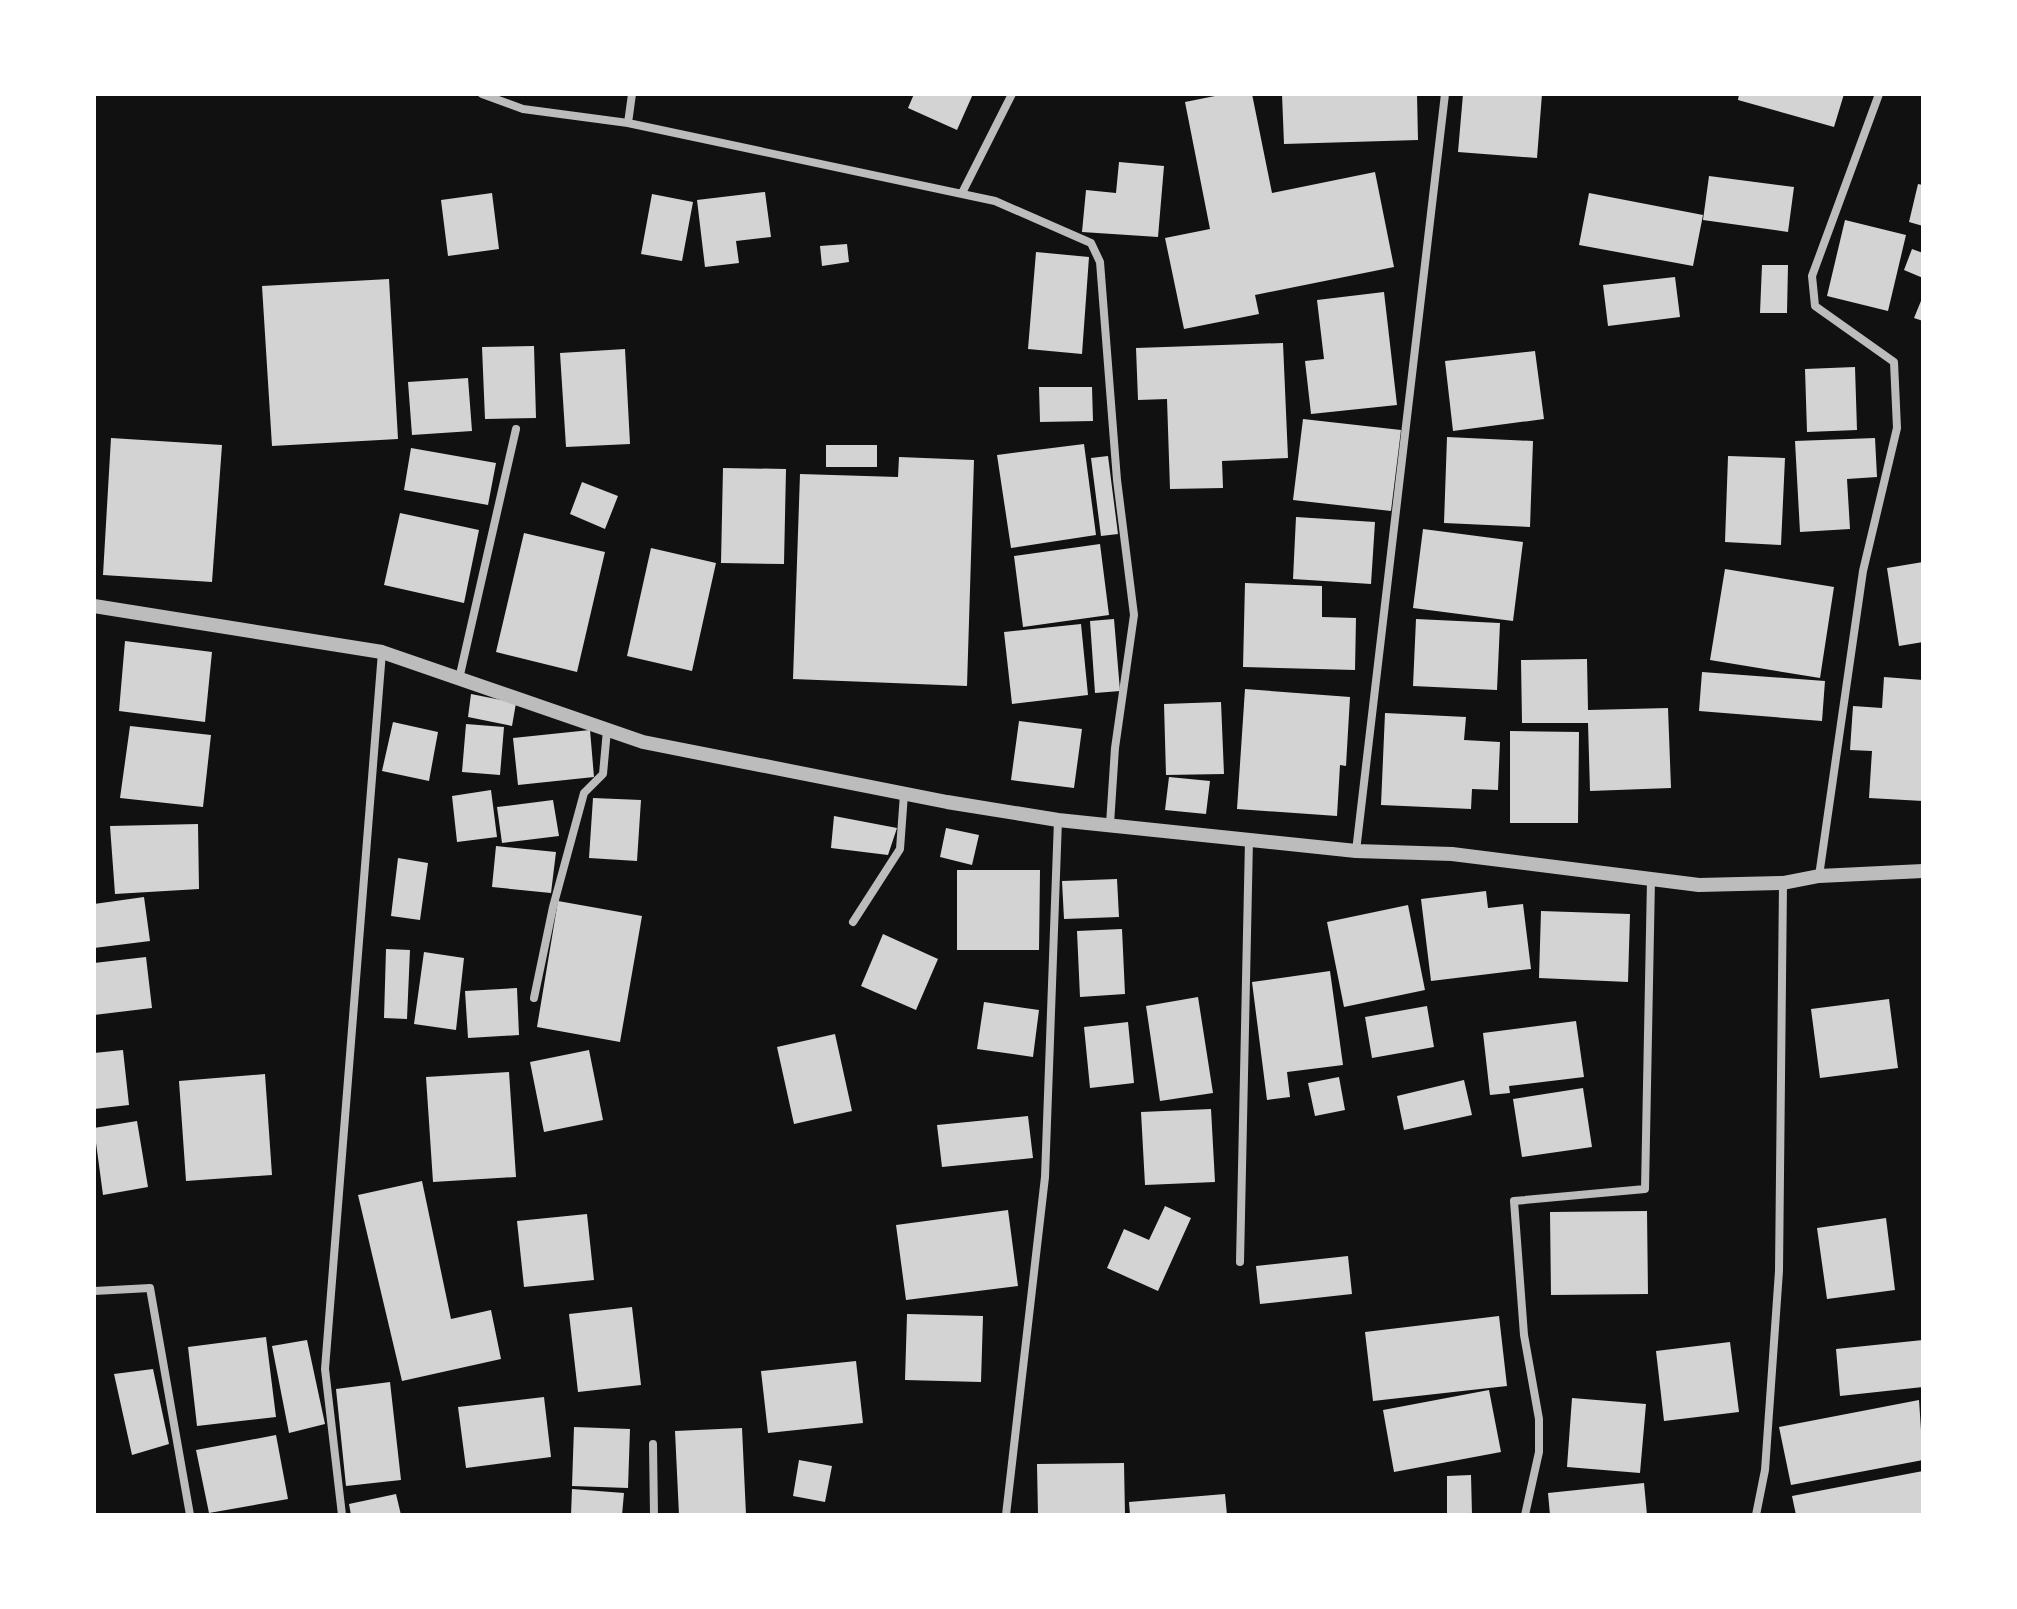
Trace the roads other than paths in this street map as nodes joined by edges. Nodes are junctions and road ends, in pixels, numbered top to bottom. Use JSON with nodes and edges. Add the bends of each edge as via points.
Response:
{"nodes":[{"id":1,"x":482,"y":94,"type":"edge"},
{"id":2,"x":632,"y":94,"type":"edge"},
{"id":3,"x":1012,"y":94,"type":"edge"},
{"id":4,"x":1445,"y":94,"type":"edge"},
{"id":5,"x":1879,"y":94,"type":"edge"},
{"id":6,"x":628,"y":123,"type":"junction"},
{"id":7,"x":962,"y":193,"type":"junction"},
{"id":8,"x":516,"y":429,"type":"dead end"},
{"id":9,"x":94,"y":606,"type":"edge"},
{"id":10,"x":382,"y":652,"type":"junction"},
{"id":11,"x":459,"y":679,"type":"junction"},
{"id":12,"x":607,"y":730,"type":"junction"},
{"id":13,"x":904,"y":794,"type":"junction"},
{"id":14,"x":1058,"y":820,"type":"junction"},
{"id":15,"x":1110,"y":824,"type":"junction"},
{"id":16,"x":1249,"y":840,"type":"junction"},
{"id":17,"x":1356,"y":851,"type":"junction"},
{"id":18,"x":1923,"y":871,"type":"edge"},
{"id":19,"x":1819,"y":876,"type":"junction"},
{"id":20,"x":1651,"y":879,"type":"junction"},
{"id":21,"x":1783,"y":883,"type":"junction"},
{"id":22,"x":853,"y":922,"type":"dead end"},
{"id":23,"x":534,"y":998,"type":"dead end"},
{"id":24,"x":1240,"y":1262,"type":"dead end"},
{"id":25,"x":94,"y":1291,"type":"edge"},
{"id":26,"x":653,"y":1444,"type":"dead end"},
{"id":27,"x":190,"y":1515,"type":"edge"},
{"id":28,"x":342,"y":1515,"type":"edge"},
{"id":29,"x":654,"y":1515,"type":"edge"},
{"id":30,"x":1006,"y":1515,"type":"edge"},
{"id":31,"x":1525,"y":1515,"type":"edge"},
{"id":32,"x":1756,"y":1515,"type":"edge"}],
"edges":[{"from":1,"to":6,"type":"street","via":[[523,109]]},
{"from":2,"to":6,"type":"street"},
{"from":3,"to":7,"type":"street"},
{"from":4,"to":17,"type":"street"},
{"from":5,"to":19,"type":"street","via":[[1812,276],[1815,306],[1894,362],[1897,428],[1863,571]]},
{"from":6,"to":7,"type":"street"},
{"from":7,"to":15,"type":"street","via":[[995,201],[1091,243],[1100,262],[1134,615]]},
{"from":8,"to":11,"type":"street"},
{"from":9,"to":10,"type":"street"},
{"from":10,"to":11,"type":"street"},
{"from":10,"to":28,"type":"street","via":[[325,1369]]},
{"from":11,"to":12,"type":"street"},
{"from":12,"to":13,"type":"street","via":[[643,742]]},
{"from":12,"to":23,"type":"street","via":[[603,774],[584,793]]},
{"from":13,"to":14,"type":"street"},
{"from":13,"to":22,"type":"street","via":[[900,849]]},
{"from":14,"to":15,"type":"street"},
{"from":14,"to":30,"type":"street","via":[[1045,1177]]},
{"from":15,"to":16,"type":"street"},
{"from":16,"to":17,"type":"street"},
{"from":16,"to":24,"type":"street"},
{"from":17,"to":20,"type":"street","via":[[1452,854]]},
{"from":18,"to":19,"type":"street"},
{"from":19,"to":21,"type":"street"},
{"from":20,"to":21,"type":"street","via":[[1699,885]]},
{"from":20,"to":31,"type":"street","via":[[1645,1189],[1514,1201],[1524,1335],[1539,1419],[1539,1452]]},
{"from":21,"to":32,"type":"street","via":[[1779,1271],[1765,1470]]},
{"from":25,"to":27,"type":"street","via":[[150,1288]]},
{"from":26,"to":29,"type":"street"}]}
